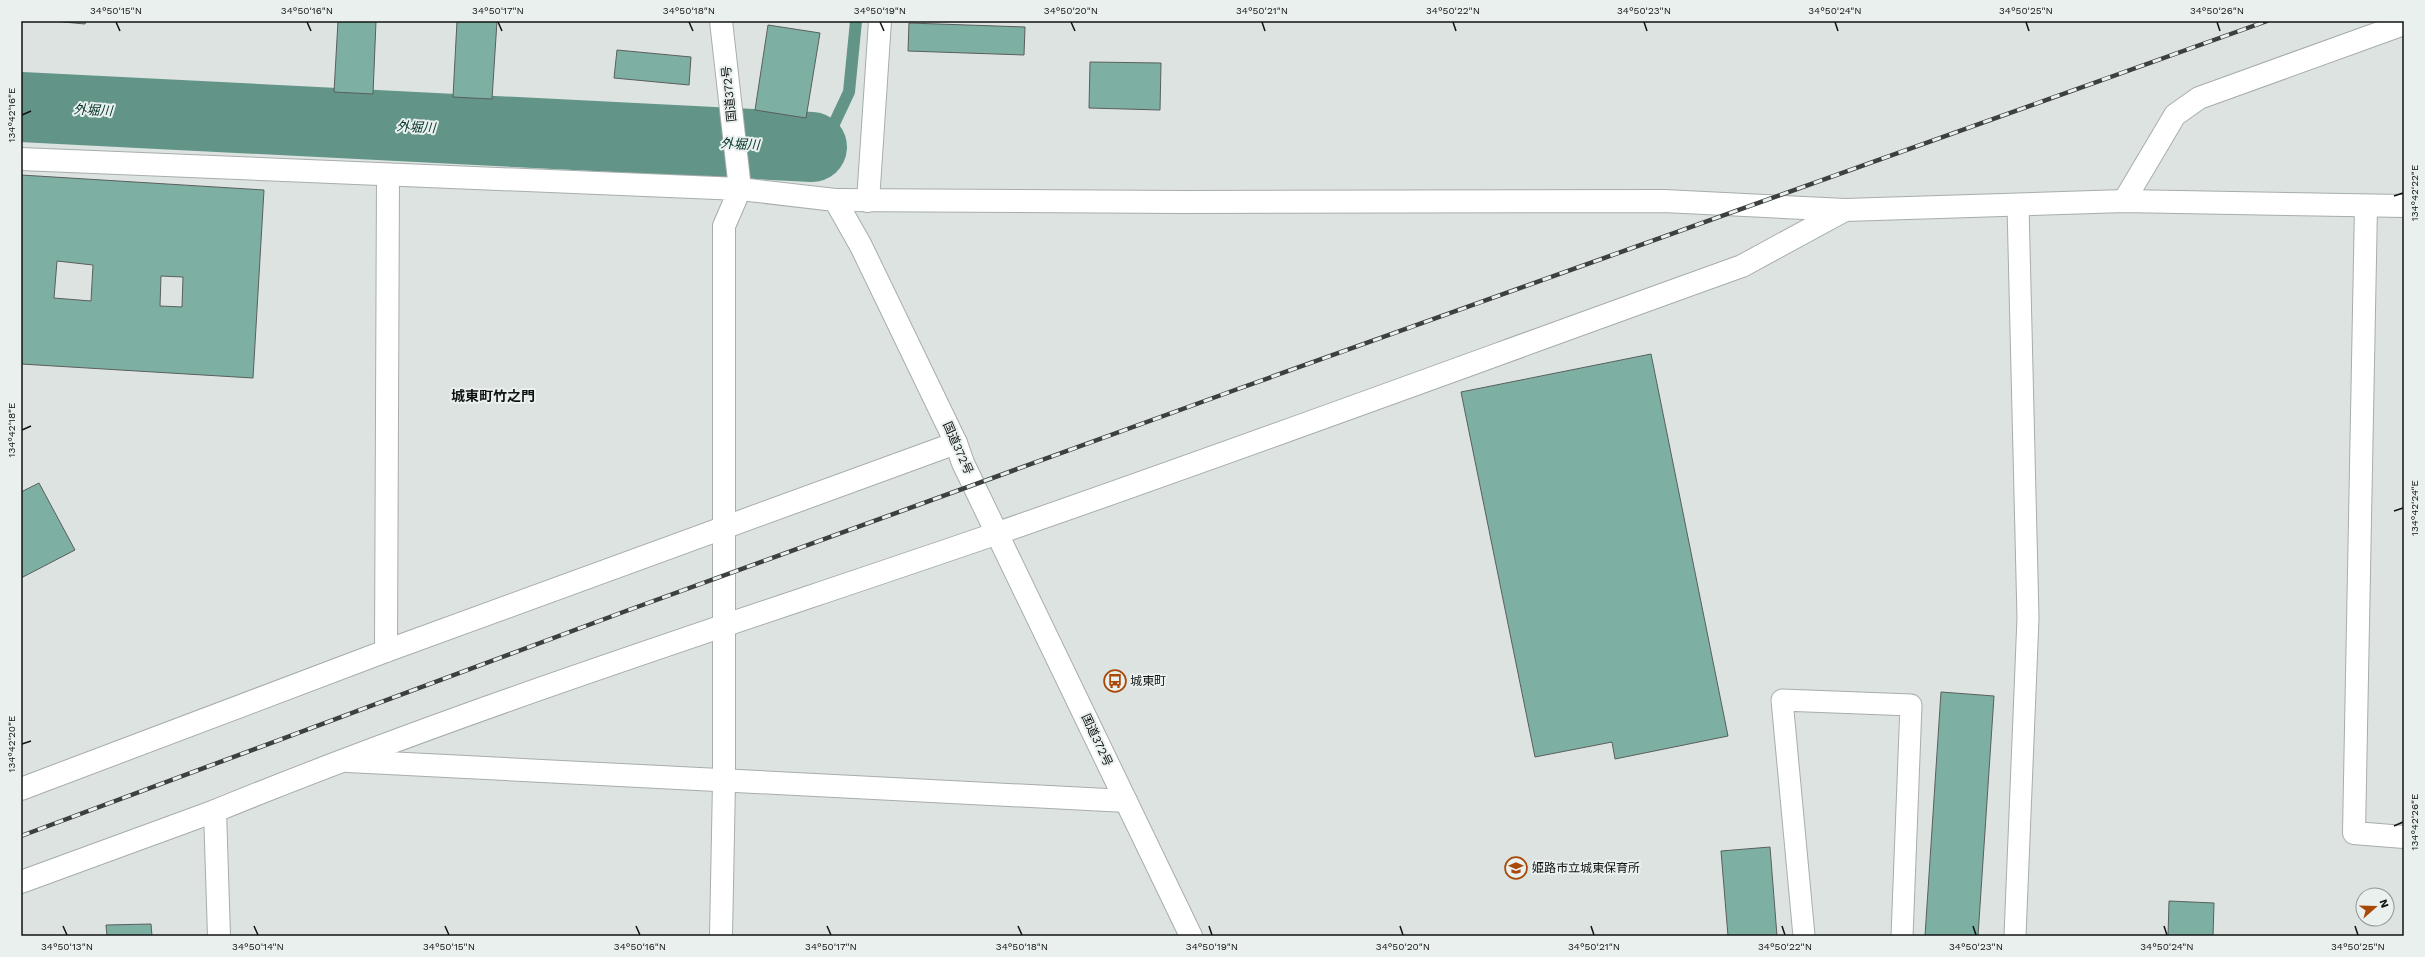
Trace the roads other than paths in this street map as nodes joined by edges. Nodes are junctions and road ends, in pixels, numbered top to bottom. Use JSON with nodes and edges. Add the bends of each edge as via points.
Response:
{"nodes":[{"id":1,"x":721,"y":21,"type":"edge"},
{"id":2,"x":880,"y":21,"type":"edge"},
{"id":3,"x":2404,"y":24,"type":"edge"},
{"id":4,"x":21,"y":159,"type":"edge"},
{"id":5,"x":388,"y":175,"type":"junction"},
{"id":6,"x":740,"y":189,"type":"junction"},
{"id":7,"x":835,"y":200,"type":"junction"},
{"id":8,"x":868,"y":201,"type":"junction"},
{"id":9,"x":2124,"y":201,"type":"junction"},
{"id":10,"x":2018,"y":205,"type":"junction"},
{"id":11,"x":2366,"y":206,"type":"junction"},
{"id":12,"x":2404,"y":206,"type":"edge"},
{"id":13,"x":1845,"y":210,"type":"junction"},
{"id":14,"x":956,"y":443,"type":"junction"},
{"id":15,"x":724,"y":527,"type":"junction"},
{"id":16,"x":999,"y":533,"type":"junction"},
{"id":17,"x":723,"y":624,"type":"junction"},
{"id":18,"x":386,"y":651,"type":"junction"},
{"id":19,"x":338,"y":760,"type":"junction"},
{"id":20,"x":724,"y":782,"type":"junction"},
{"id":21,"x":21,"y":789,"type":"edge"},
{"id":22,"x":1126,"y":801,"type":"junction"},
{"id":23,"x":215,"y":811,"type":"junction"},
{"id":24,"x":2404,"y":837,"type":"edge"},
{"id":25,"x":21,"y":882,"type":"edge"},
{"id":26,"x":219,"y":936,"type":"edge"},
{"id":27,"x":721,"y":936,"type":"edge"},
{"id":28,"x":1192,"y":936,"type":"edge"},
{"id":29,"x":1804,"y":936,"type":"edge"},
{"id":30,"x":1902,"y":936,"type":"edge"},
{"id":31,"x":2016,"y":936,"type":"edge"}],
"edges":[{"from":1,"to":6,"type":"main road","name":"国道372号"},
{"from":2,"to":8,"type":"main road"},
{"from":3,"to":9,"type":"main road","via":[[2199,98],[2175,115]]},
{"from":4,"to":5,"type":"main road"},
{"from":5,"to":6,"type":"main road"},
{"from":5,"to":18,"type":"main road"},
{"from":6,"to":7,"type":"main road"},
{"from":6,"to":15,"type":"main road","via":[[724,226]]},
{"from":7,"to":8,"type":"main road"},
{"from":7,"to":14,"type":"main road","name":"国道372号","via":[[861,246]]},
{"from":8,"to":13,"type":"main road","via":[[1664,201]]},
{"from":9,"to":10,"type":"main road"},
{"from":9,"to":11,"type":"main road"},
{"from":10,"to":13,"type":"main road"},
{"from":10,"to":31,"type":"lane","via":[[2028,618]]},
{"from":11,"to":12,"type":"main road"},
{"from":11,"to":24,"type":"main road","via":[[2354,833]]},
{"from":13,"to":16,"type":"main road","via":[[1742,266]]},
{"from":14,"to":15,"type":"main road"},
{"from":14,"to":16,"type":"main road","name":"国道372号"},
{"from":15,"to":17,"type":"main road"},
{"from":15,"to":18,"type":"main road"},
{"from":16,"to":17,"type":"main road"},
{"from":16,"to":22,"type":"main road","name":"国道372号"},
{"from":17,"to":19,"type":"main road"},
{"from":17,"to":20,"type":"main road"},
{"from":18,"to":21,"type":"main road"},
{"from":19,"to":20,"type":"main road"},
{"from":19,"to":23,"type":"main road"},
{"from":20,"to":22,"type":"main road"},
{"from":20,"to":27,"type":"main road"},
{"from":22,"to":28,"type":"main road","name":"国道372号"},
{"from":23,"to":25,"type":"main road"},
{"from":23,"to":26,"type":"main road"},
{"from":29,"to":30,"type":"lane","via":[[1782,700],[1911,705]]}]}
